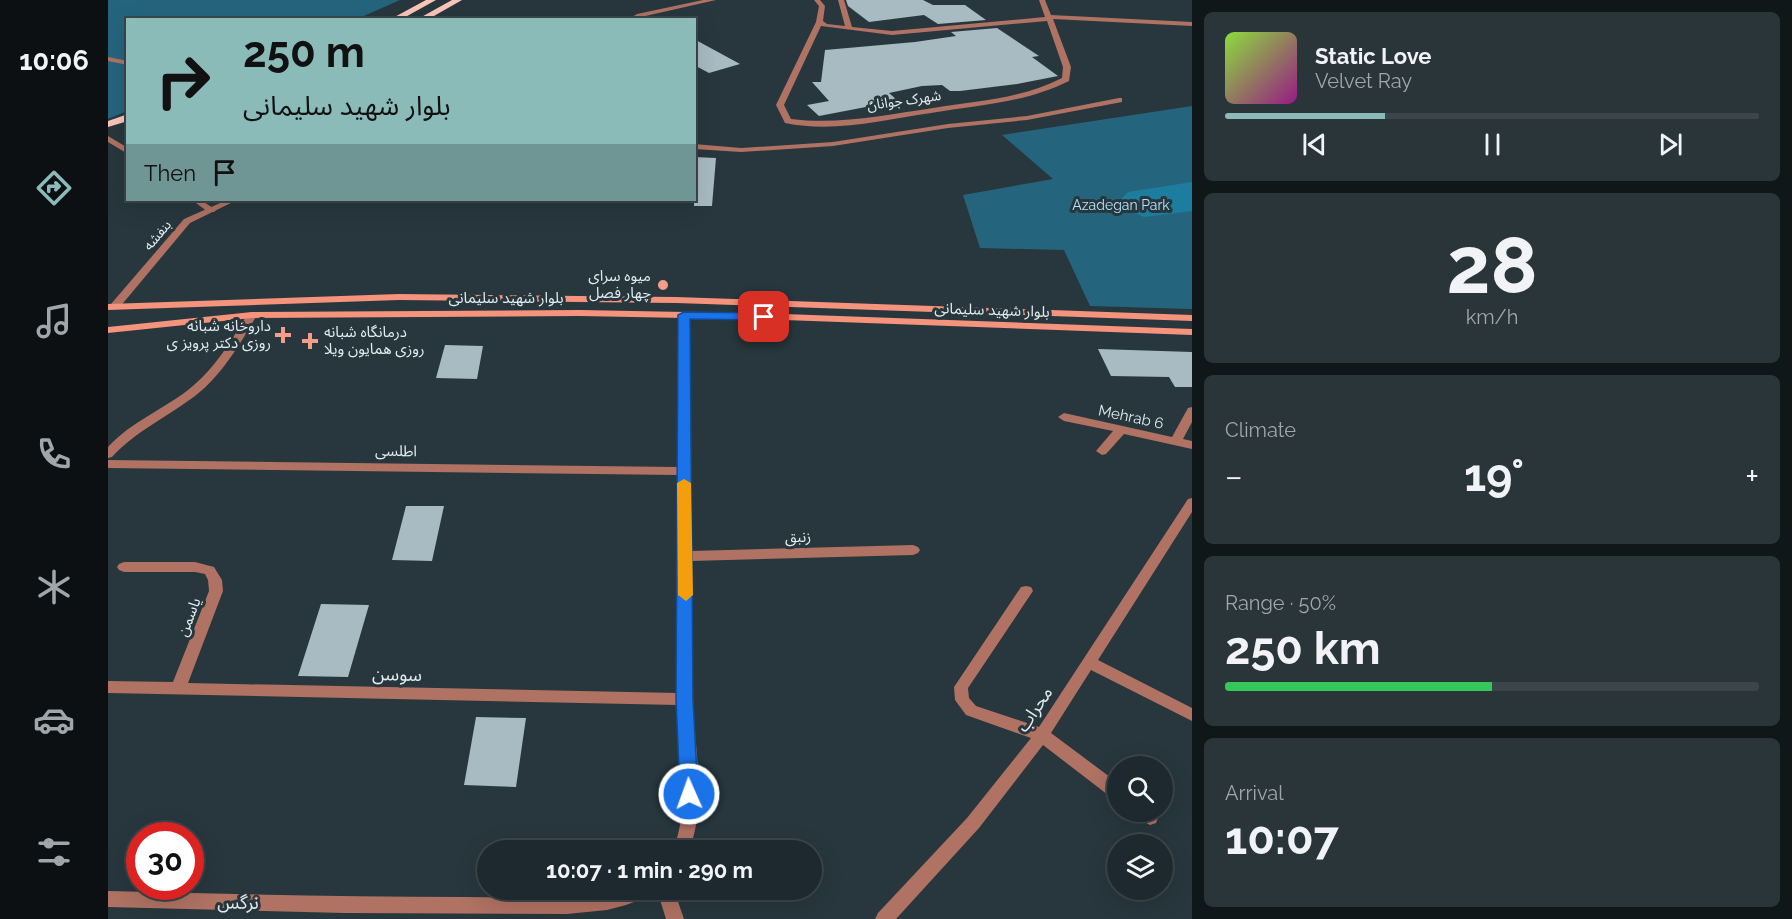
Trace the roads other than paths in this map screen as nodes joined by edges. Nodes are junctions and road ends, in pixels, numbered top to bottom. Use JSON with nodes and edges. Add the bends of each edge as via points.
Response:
{"nodes":[{"id":1,"x":432,"y":0,"type":"edge"},
{"id":2,"x":458,"y":0,"type":"edge"},
{"id":3,"x":713,"y":0,"type":"edge"},
{"id":4,"x":817,"y":0,"type":"edge"},
{"id":5,"x":841,"y":0,"type":"edge"},
{"id":6,"x":1042,"y":0,"type":"edge"},
{"id":7,"x":1048,"y":17,"type":"junction"},
{"id":8,"x":397,"y":18,"type":"edge"},
{"id":9,"x":424,"y":18,"type":"edge"},
{"id":10,"x":634,"y":18,"type":"edge"},
{"id":11,"x":819,"y":22,"type":"junction"},
{"id":12,"x":1192,"y":24,"type":"edge"},
{"id":13,"x":849,"y":28,"type":"junction"},
{"id":14,"x":108,"y":59,"type":"edge"},
{"id":15,"x":126,"y":63,"type":"edge"},
{"id":16,"x":1119,"y":100,"type":"dead end"},
{"id":17,"x":126,"y":118,"type":"edge"},
{"id":18,"x":108,"y":124,"type":"edge"},
{"id":19,"x":126,"y":129,"type":"edge"},
{"id":20,"x":108,"y":136,"type":"edge"},
{"id":21,"x":696,"y":146,"type":"edge"},
{"id":22,"x":126,"y":150,"type":"edge"},
{"id":23,"x":197,"y":201,"type":"edge"},
{"id":24,"x":232,"y":201,"type":"edge"},
{"id":25,"x":210,"y":210,"type":"junction"},
{"id":26,"x":112,"y":307,"type":"edge"},
{"id":27,"x":252,"y":315,"type":"junction"},
{"id":28,"x":684,"y":315,"type":"junction"},
{"id":29,"x":1192,"y":318,"type":"edge"},
{"id":30,"x":108,"y":330,"type":"edge"},
{"id":31,"x":1192,"y":333,"type":"edge"},
{"id":32,"x":1192,"y":411,"type":"edge"},
{"id":33,"x":1064,"y":417,"type":"dead end"},
{"id":34,"x":1121,"y":430,"type":"junction"},
{"id":35,"x":1175,"y":442,"type":"junction"},
{"id":36,"x":1192,"y":445,"type":"edge"},
{"id":37,"x":1102,"y":452,"type":"dead end"},
{"id":38,"x":108,"y":454,"type":"edge"},
{"id":39,"x":108,"y":464,"type":"edge"},
{"id":40,"x":684,"y":471,"type":"junction"},
{"id":41,"x":1190,"y":508,"type":"edge"},
{"id":42,"x":913,"y":550,"type":"dead end"},
{"id":43,"x":684,"y":556,"type":"junction"},
{"id":44,"x":124,"y":567,"type":"dead end"},
{"id":45,"x":1026,"y":591,"type":"dead end"},
{"id":46,"x":1088,"y":662,"type":"junction"},
{"id":47,"x":108,"y":687,"type":"edge"},
{"id":48,"x":178,"y":688,"type":"junction"},
{"id":49,"x":685,"y":699,"type":"junction"},
{"id":50,"x":1192,"y":715,"type":"edge"},
{"id":51,"x":1042,"y":735,"type":"junction"},
{"id":52,"x":1107,"y":785,"type":"edge"},
{"id":53,"x":686,"y":840,"type":"edge"},
{"id":54,"x":108,"y":899,"type":"edge"},
{"id":55,"x":617,"y":900,"type":"edge"},
{"id":56,"x":669,"y":900,"type":"edge"},
{"id":57,"x":675,"y":919,"type":"edge"},
{"id":58,"x":884,"y":919,"type":"edge"}],
"edges":[{"from":1,"to":8,"type":"main road"},
{"from":2,"to":9,"type":"main road"},
{"from":3,"to":10,"type":"street"},
{"from":4,"to":11,"type":"street","via":[[822,6]]},
{"from":5,"to":13,"type":"street"},
{"from":6,"to":7,"type":"street","name":"شهرک جوانان"},
{"from":7,"to":11,"type":"street","name":"شهرک جوانان","via":[[1067,67],[1066,79],[1049,89],[829,124],[788,121],[780,105]]},
{"from":7,"to":12,"type":"street"},
{"from":7,"to":13,"type":"street","via":[[892,33]]},
{"from":11,"to":13,"type":"street"},
{"from":14,"to":15,"type":"street"},
{"from":16,"to":21,"type":"street","via":[[1027,118],[833,144],[741,150]]},
{"from":17,"to":18,"type":"main road"},
{"from":19,"to":20,"type":"main road"},
{"from":20,"to":22,"type":"street"},
{"from":23,"to":25,"type":"street"},
{"from":24,"to":25,"type":"street","name":"بنفشه"},
{"from":25,"to":26,"type":"street","name":"بنفشه","via":[[187,221]]},
{"from":26,"to":29,"type":"main road","name":"بلوار شهید سلیمانی","via":[[399,297],[676,300]]},
{"from":27,"to":28,"type":"main road","name":"بلوار شهید سلیمانی"},
{"from":27,"to":30,"type":"main road","name":"بلوار شهید سلیمانی"},
{"from":27,"to":38,"type":"street","via":[[237,342],[209,377],[184,399],[129,432]]},
{"from":28,"to":31,"type":"main road","name":"بلوار شهید سلیمانی"},
{"from":28,"to":40,"type":"street"},
{"from":32,"to":35,"type":"street"},
{"from":33,"to":34,"type":"street","name":"Mehrab 6"},
{"from":34,"to":35,"type":"street","name":"Mehrab 6"},
{"from":34,"to":37,"type":"street"},
{"from":35,"to":36,"type":"street","name":"Mehrab 6"},
{"from":39,"to":40,"type":"street","name":"اطلسی"},
{"from":40,"to":43,"type":"street"},
{"from":41,"to":46,"type":"street","name":"محراب"},
{"from":42,"to":43,"type":"street","name":"زنبق"},
{"from":43,"to":49,"type":"street"},
{"from":44,"to":48,"type":"street","name":"یاسمن","via":[[195,567],[209,570],[215,580],[216,591]]},
{"from":45,"to":51,"type":"street","via":[[961,687],[962,700],[971,711]]},
{"from":46,"to":50,"type":"street"},
{"from":46,"to":51,"type":"street","name":"محراب"},
{"from":47,"to":48,"type":"street","name":"سوسن"},
{"from":48,"to":49,"type":"street","name":"سوسن"},
{"from":49,"to":53,"type":"street","via":[[690,818]]},
{"from":51,"to":52,"type":"street"},
{"from":51,"to":58,"type":"street","name":"محراب","via":[[973,823]]},
{"from":54,"to":55,"type":"street","name":"نرگس","via":[[372,906],[583,904]]},
{"from":56,"to":57,"type":"street"}]}
